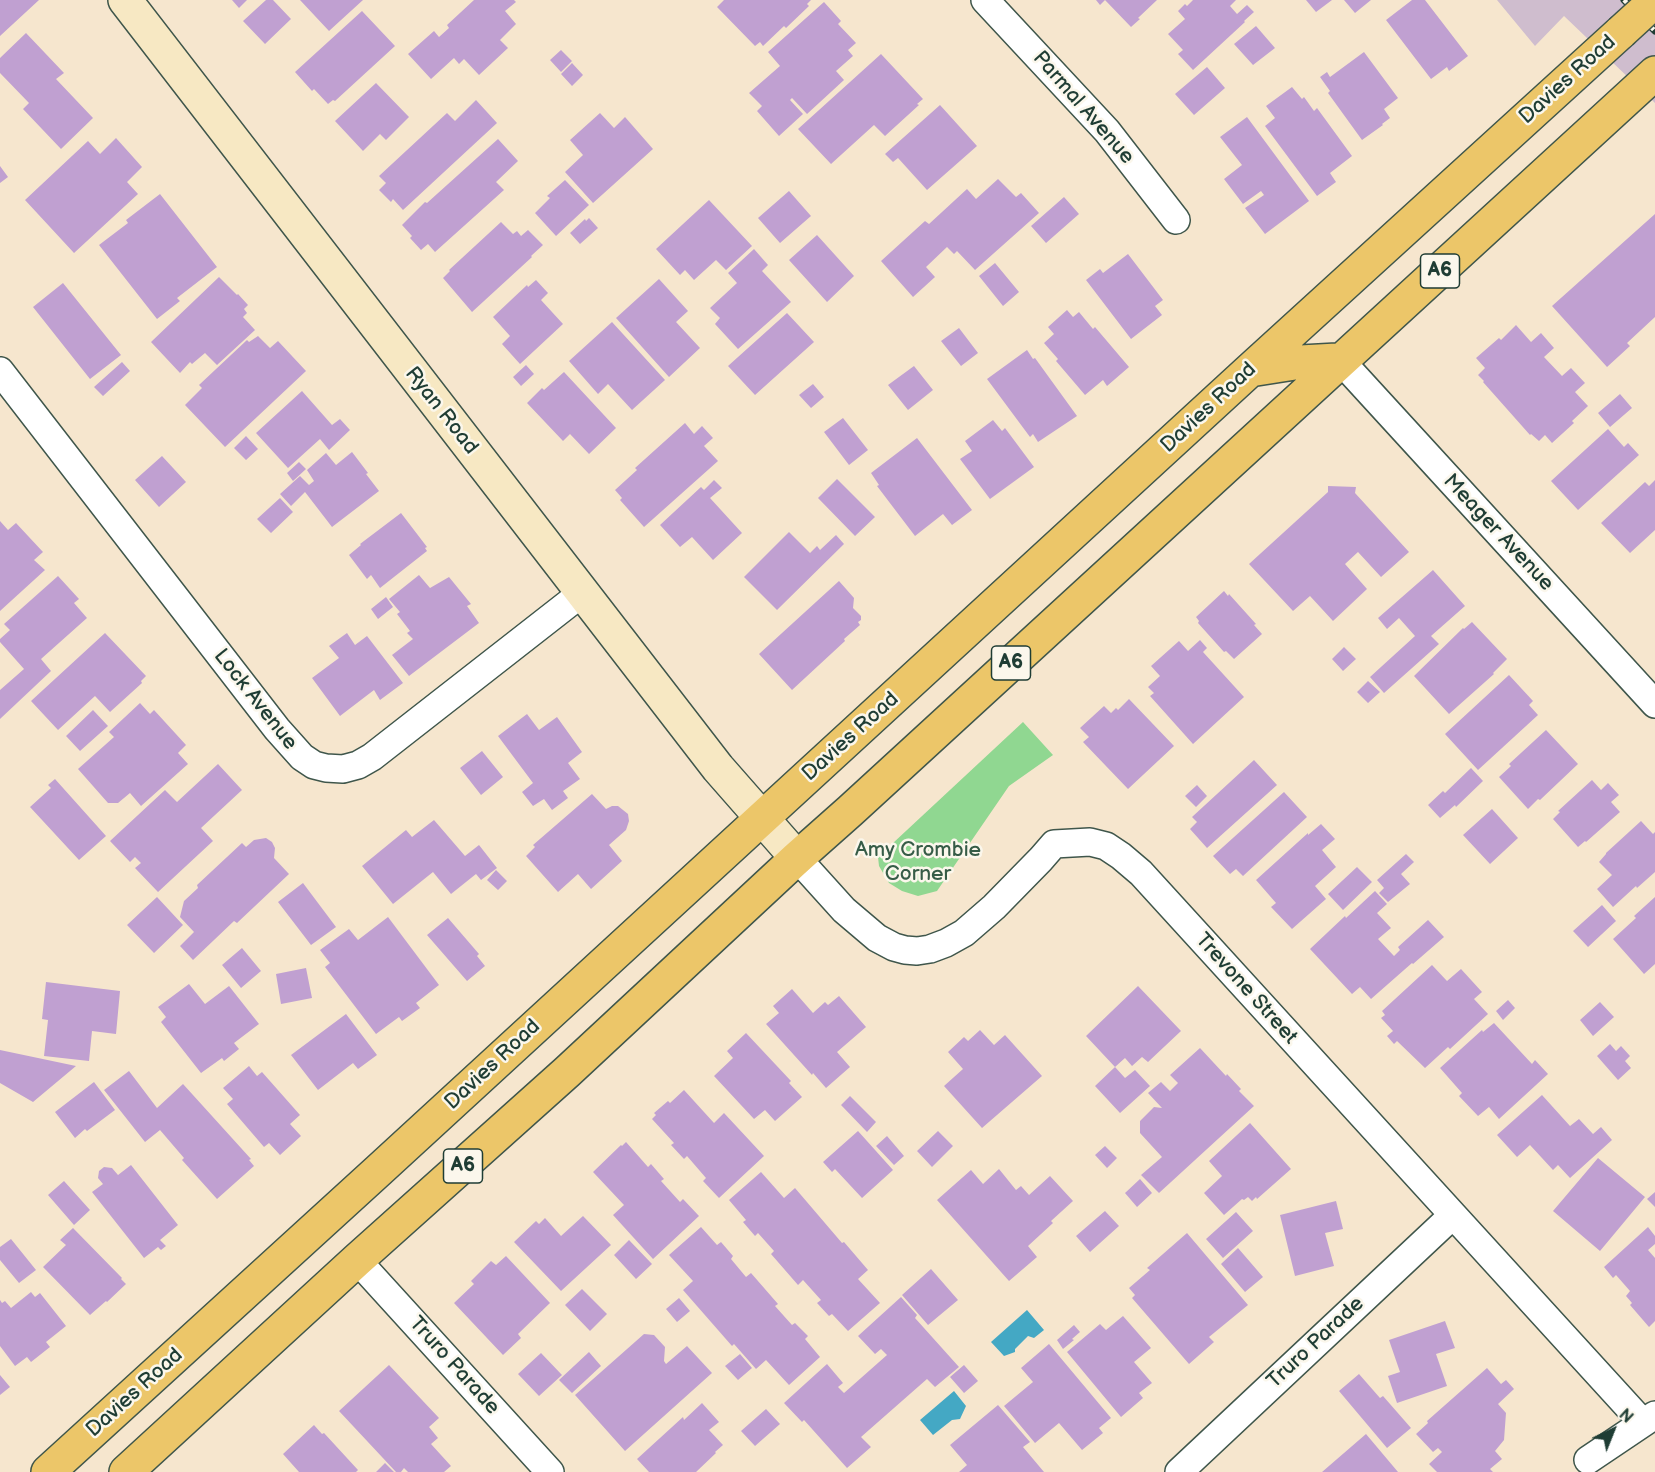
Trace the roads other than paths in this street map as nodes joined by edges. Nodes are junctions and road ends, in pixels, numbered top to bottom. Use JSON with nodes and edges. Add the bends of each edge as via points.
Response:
{"nodes":[{"id":1,"x":124,"y":0,"type":"edge"},
{"id":2,"x":985,"y":0,"type":"edge"},
{"id":3,"x":1655,"y":1,"type":"edge"},
{"id":4,"x":1655,"y":73,"type":"edge"},
{"id":5,"x":1176,"y":220,"type":"dead end"},
{"id":6,"x":1341,"y":361,"type":"junction"},
{"id":7,"x":1250,"y":370,"type":"junction"},
{"id":8,"x":0,"y":371,"type":"edge"},
{"id":9,"x":582,"y":593,"type":"junction"},
{"id":10,"x":1655,"y":704,"type":"edge"},
{"id":11,"x":762,"y":819,"type":"junction"},
{"id":12,"x":797,"y":858,"type":"junction"},
{"id":13,"x":1453,"y":1215,"type":"junction"},
{"id":14,"x":357,"y":1260,"type":"junction"},
{"id":15,"x":1649,"y":1419,"type":"edge"},
{"id":16,"x":1588,"y":1460,"type":"dead end"},
{"id":17,"x":48,"y":1472,"type":"edge"},
{"id":18,"x":126,"y":1472,"type":"edge"},
{"id":19,"x":550,"y":1472,"type":"edge"},
{"id":20,"x":1179,"y":1472,"type":"edge"}],
"edges":[{"from":1,"to":9,"type":"main road","name":"Ryan Road"},
{"from":2,"to":5,"type":"street","name":"Parmal Avenue","via":[[1107,131]]},
{"from":3,"to":7,"type":"highway","name":"Davies Road","number":"A6","bridge":true},
{"from":4,"to":6,"type":"highway","number":"A6"},
{"from":6,"to":7,"type":"highway","via":[[1300,362]]},
{"from":6,"to":10,"type":"street","name":"Meager Avenue"},
{"from":6,"to":12,"type":"highway","number":"A6"},
{"from":7,"to":11,"type":"highway","name":"Davies Road","number":"A6"},
{"from":8,"to":9,"type":"street","name":"Lock Avenue","via":[[276,729],[314,765],[343,769],[372,757]]},
{"from":9,"to":11,"type":"main road","name":"Ryan Road","via":[[727,780]]},
{"from":11,"to":12,"type":"main road","name":"Ryan Road"},
{"from":11,"to":17,"type":"highway","name":"Davies Road","number":"A6"},
{"from":12,"to":13,"type":"street","name":"Trevone Street","via":[[844,910],[877,938],[894,947],[917,951],[964,933],[1054,844],[1090,842],[1106,846],[1141,873]]},
{"from":12,"to":14,"type":"highway","number":"A6"},
{"from":13,"to":15,"type":"street","name":"Trevone Street"},
{"from":13,"to":20,"type":"street","name":"Truro Parade"},
{"from":14,"to":18,"type":"highway","number":"A6"},
{"from":14,"to":19,"type":"street","name":"Truro Parade"},
{"from":15,"to":16,"type":"street","name":"Trevone Street"}]}
